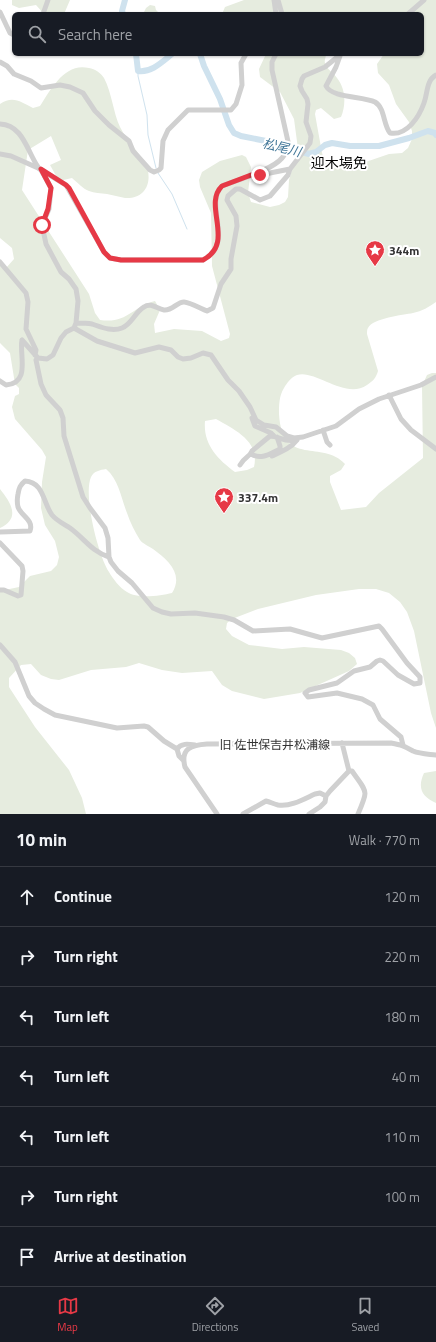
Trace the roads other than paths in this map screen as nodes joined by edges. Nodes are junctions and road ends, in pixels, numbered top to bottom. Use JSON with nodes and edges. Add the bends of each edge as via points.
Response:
{"nodes":[{"id":1,"x":48,"y":0,"type":"edge"},
{"id":2,"x":274,"y":0,"type":"edge"},
{"id":3,"x":278,"y":0,"type":"edge"},
{"id":4,"x":424,"y":0,"type":"edge"},
{"id":5,"x":0,"y":12,"type":"edge"},
{"id":6,"x":44,"y":12,"type":"edge"},
{"id":7,"x":276,"y":12,"type":"edge"},
{"id":8,"x":281,"y":12,"type":"edge"},
{"id":9,"x":410,"y":12,"type":"edge"},
{"id":10,"x":12,"y":34,"type":"edge"},
{"id":11,"x":245,"y":56,"type":"edge"},
{"id":12,"x":275,"y":56,"type":"edge"},
{"id":13,"x":339,"y":56,"type":"edge"},
{"id":14,"x":340,"y":56,"type":"edge"},
{"id":15,"x":0,"y":62,"type":"edge"},
{"id":16,"x":436,"y":75,"type":"edge"},
{"id":17,"x":0,"y":124,"type":"edge"},
{"id":18,"x":0,"y":154,"type":"edge"},
{"id":19,"x":40,"y":168,"type":"junction"},
{"id":20,"x":290,"y":168,"type":"junction"},
{"id":21,"x":259,"y":172,"type":"junction"},
{"id":22,"x":0,"y":262,"type":"edge"},
{"id":23,"x":75,"y":325,"type":"junction"},
{"id":24,"x":36,"y":356,"type":"junction"},
{"id":25,"x":436,"y":377,"type":"edge"},
{"id":26,"x":0,"y":381,"type":"edge"},
{"id":27,"x":389,"y":395,"type":"junction"},
{"id":28,"x":252,"y":411,"type":"junction"},
{"id":29,"x":323,"y":430,"type":"junction"},
{"id":30,"x":275,"y":437,"type":"junction"},
{"id":31,"x":297,"y":437,"type":"junction"},
{"id":32,"x":330,"y":445,"type":"dead end"},
{"id":33,"x":436,"y":449,"type":"edge"},
{"id":34,"x":251,"y":454,"type":"junction"},
{"id":35,"x":265,"y":460,"type":"dead end"},
{"id":36,"x":240,"y":465,"type":"dead end"},
{"id":37,"x":0,"y":532,"type":"edge"},
{"id":38,"x":0,"y":543,"type":"edge"},
{"id":39,"x":109,"y":557,"type":"junction"},
{"id":40,"x":0,"y":590,"type":"edge"},
{"id":41,"x":0,"y":644,"type":"edge"},
{"id":42,"x":342,"y":743,"type":"junction"},
{"id":43,"x":196,"y":745,"type":"junction"},
{"id":44,"x":403,"y":745,"type":"junction"},
{"id":45,"x":177,"y":749,"type":"junction"},
{"id":46,"x":436,"y":755,"type":"edge"},
{"id":47,"x":183,"y":760,"type":"junction"},
{"id":48,"x":349,"y":772,"type":"junction"},
{"id":49,"x":326,"y":796,"type":"junction"},
{"id":50,"x":217,"y":814,"type":"edge"},
{"id":51,"x":243,"y":814,"type":"edge"},
{"id":52,"x":309,"y":814,"type":"edge"},
{"id":53,"x":358,"y":814,"type":"edge"}],
"edges":[{"from":1,"to":6,"type":"street"},
{"from":2,"to":7,"type":"street"},
{"from":3,"to":8,"type":"street"},
{"from":4,"to":9,"type":"street"},
{"from":5,"to":10,"type":"street"},
{"from":11,"to":15,"type":"street","via":[[241,70],[242,85],[236,104],[231,110],[188,110],[168,130],[163,141],[161,168],[154,172],[133,151],[129,141],[95,111],[83,93],[60,85],[41,88],[14,74]]},
{"from":12,"to":21,"type":"street","via":[[272,70],[289,146],[281,160]]},
{"from":13,"to":20,"type":"street","via":[[325,67],[302,79],[300,86],[308,104],[306,122],[311,136],[310,143]]},
{"from":14,"to":16,"type":"street","via":[[327,82],[327,89],[376,103],[380,106],[390,133],[394,134],[410,126],[424,103],[428,83]]},
{"from":17,"to":19,"type":"street","via":[[12,126],[16,130]]},
{"from":18,"to":19,"type":"street"},
{"from":19,"to":21,"type":"street","via":[[69,188],[104,252],[110,258],[121,260],[203,260],[210,256],[218,246],[215,197],[218,190],[222,186]]},
{"from":19,"to":23,"type":"street","via":[[51,188],[42,230],[46,244],[61,272],[76,289],[78,301]]},
{"from":20,"to":21,"type":"street","via":[[260,175]]},
{"from":20,"to":23,"type":"street","via":[[288,175],[270,196],[264,199],[260,200],[240,189],[236,189],[228,196],[227,200],[236,216],[237,226],[231,269],[221,284],[213,308],[207,311],[185,302],[165,310],[150,305],[141,309],[132,321],[122,328]]},
{"from":22,"to":24,"type":"street","via":[[26,293],[26,329],[36,350]]},
{"from":23,"to":24,"type":"street","via":[[66,332],[53,355],[47,359]]},
{"from":23,"to":28,"type":"street","via":[[97,341],[135,352],[159,347],[171,350],[183,359],[203,353],[211,355]]},
{"from":24,"to":26,"type":"street","via":[[22,340],[22,369],[18,381],[6,386]]},
{"from":24,"to":39,"type":"street","via":[[36,368],[41,384],[63,418],[64,436],[83,497],[105,528]]},
{"from":25,"to":27,"type":"street","via":[[416,387]]},
{"from":27,"to":29,"type":"street","via":[[359,408],[336,426]]},
{"from":27,"to":33,"type":"street","via":[[411,430]]},
{"from":28,"to":30,"type":"street","via":[[255,426]]},
{"from":28,"to":31,"type":"street","via":[[256,420],[264,425],[276,427],[287,436]]},
{"from":29,"to":31,"type":"street"},
{"from":29,"to":32,"type":"street"},
{"from":30,"to":31,"type":"street","via":[[287,442]]},
{"from":30,"to":34,"type":"street","via":[[270,436],[264,440]]},
{"from":30,"to":34,"type":"street","via":[[280,449],[263,457]]},
{"from":31,"to":35,"type":"street","via":[[298,440],[294,444]]},
{"from":34,"to":36,"type":"street","via":[[243,459]]},
{"from":37,"to":39,"type":"street","via":[[30,531],[30,521],[20,510],[17,501],[19,488],[25,481],[30,481],[42,492],[53,516],[96,552]]},
{"from":38,"to":40,"type":"street","via":[[23,570],[21,595]]},
{"from":39,"to":44,"type":"street","via":[[118,572],[132,583],[153,608],[162,612],[213,615],[234,620],[252,631],[290,629],[322,638],[379,626],[420,677],[420,683],[414,684],[398,675],[380,660],[370,667],[354,671],[337,684],[305,693],[308,697],[337,693],[362,699],[373,705],[380,719],[401,737]]},
{"from":41,"to":45,"type":"street","via":[[16,662],[29,696],[44,709],[55,715],[117,728],[148,727]]},
{"from":42,"to":43,"type":"street","name":"旧 佐世保吉井松浦線"},
{"from":42,"to":44,"type":"street","name":"旧 佐世保吉井松浦線"},
{"from":42,"to":48,"type":"street"},
{"from":43,"to":45,"type":"street","name":"旧 佐世保吉井松浦線","via":[[184,744]]},
{"from":43,"to":47,"type":"street","via":[[187,750]]},
{"from":44,"to":46,"type":"street","name":"旧 佐世保吉井松浦線","via":[[423,754]]},
{"from":45,"to":47,"type":"street"},
{"from":47,"to":50,"type":"street","via":[[185,767]]},
{"from":48,"to":49,"type":"street"},
{"from":48,"to":53,"type":"street","via":[[352,771],[365,790]]},
{"from":49,"to":51,"type":"street","via":[[315,794],[282,805],[266,801]]},
{"from":49,"to":52,"type":"street","via":[[325,802]]}]}
